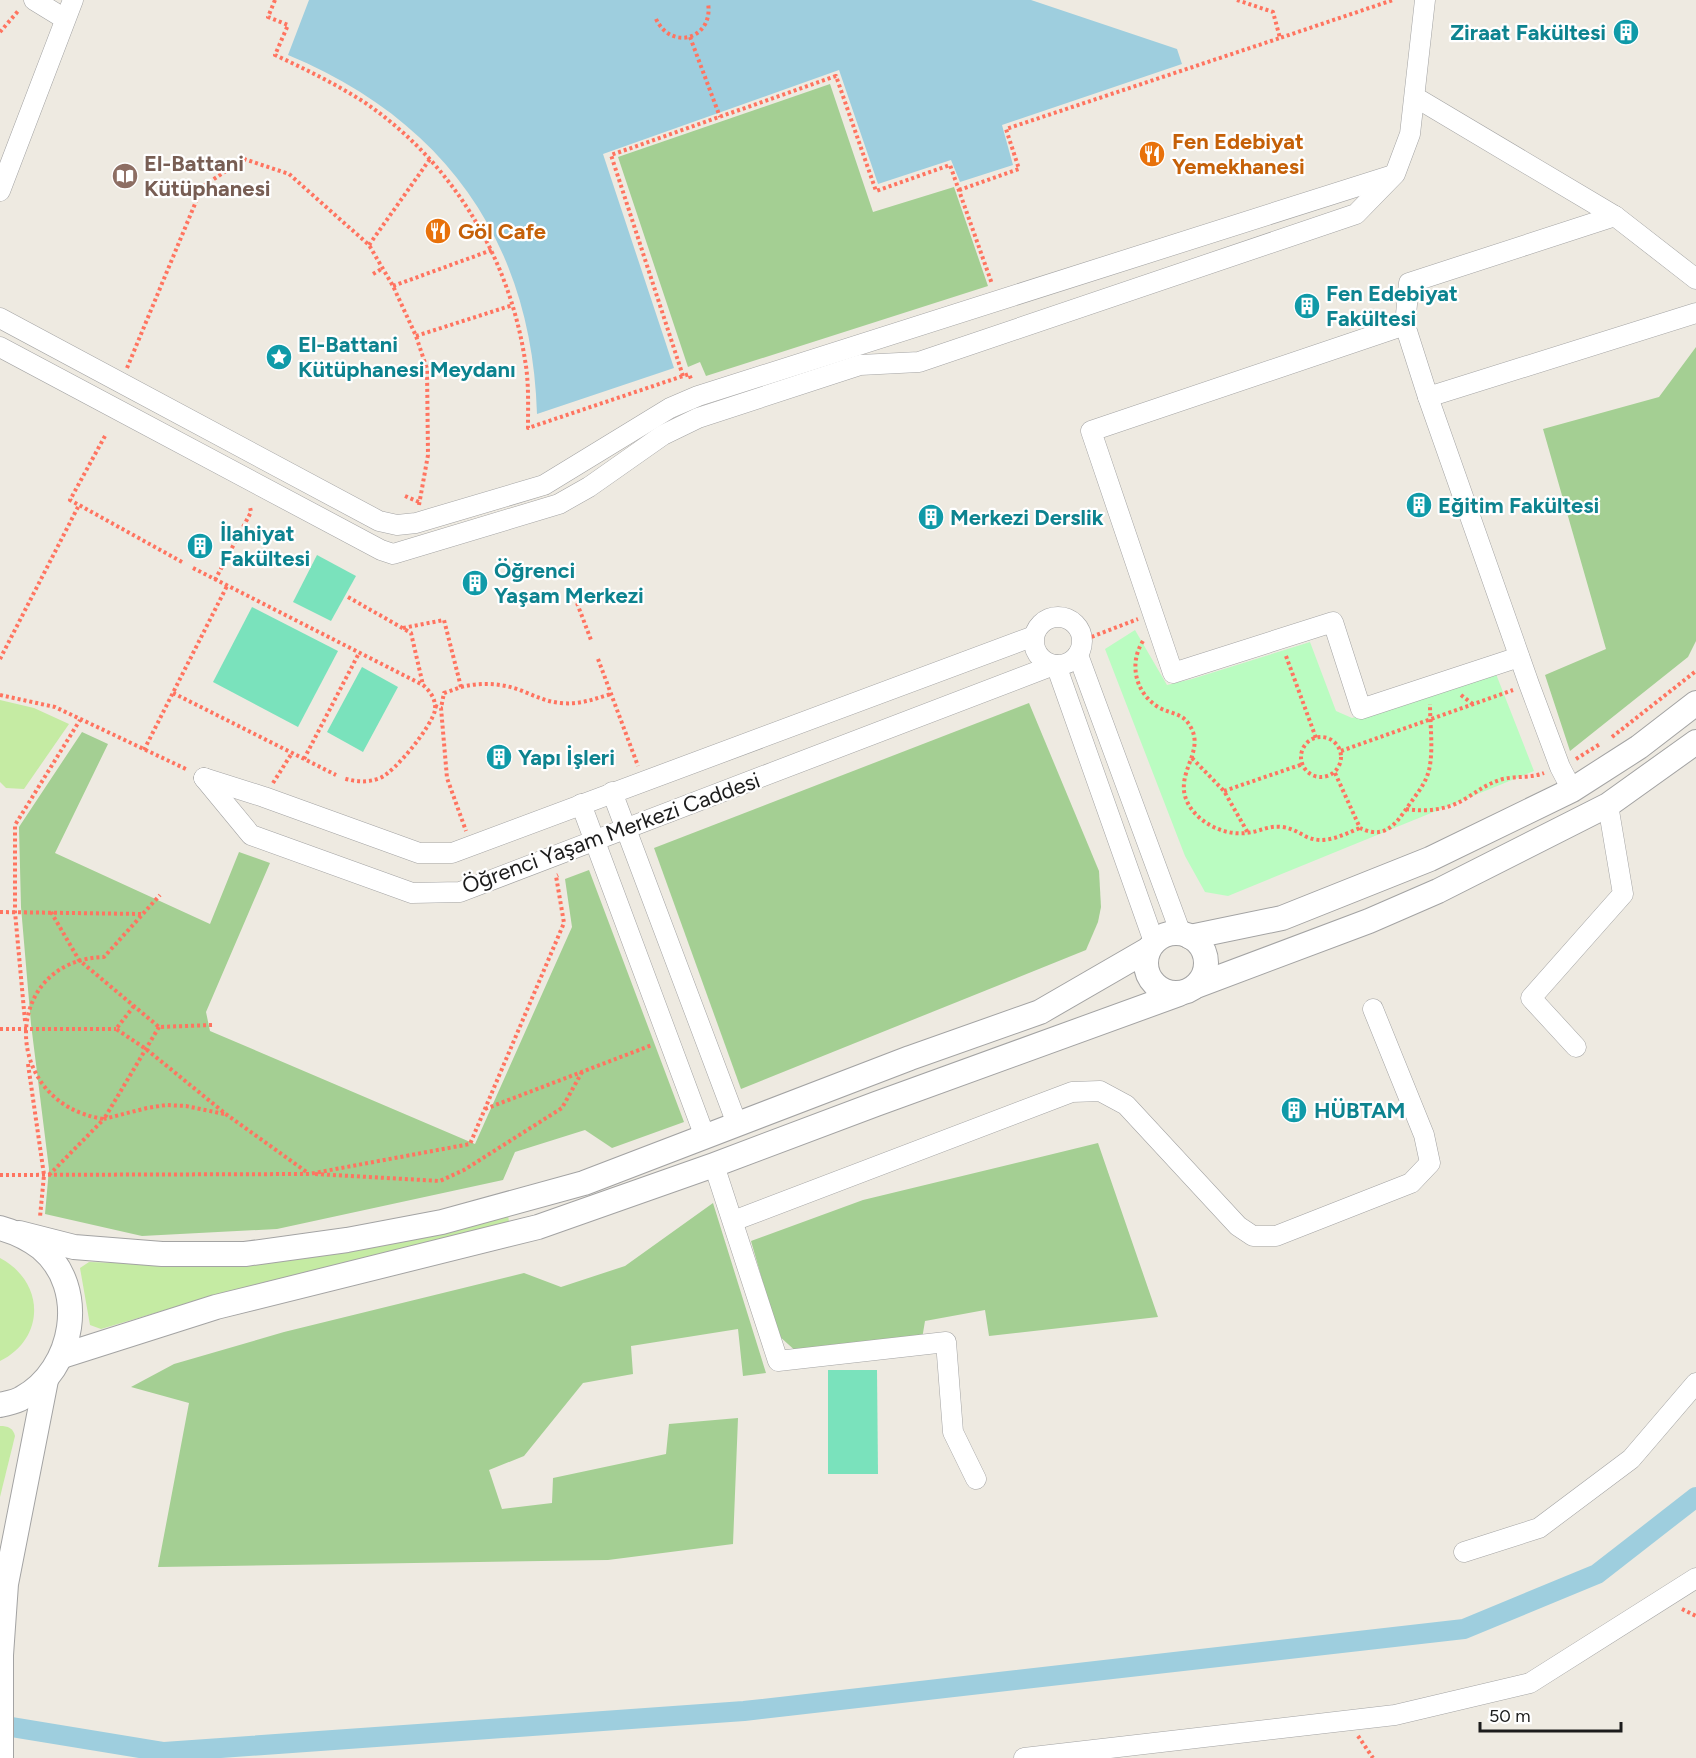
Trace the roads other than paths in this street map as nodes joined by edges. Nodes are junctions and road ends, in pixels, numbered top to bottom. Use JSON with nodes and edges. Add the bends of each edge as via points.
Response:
{"nodes":[{"id":1,"x":73,"y":0,"type":"edge"},
{"id":2,"x":1425,"y":0,"type":"edge"},
{"id":3,"x":27,"y":4,"type":"edge"},
{"id":4,"x":65,"y":18,"type":"junction"},
{"id":5,"x":1415,"y":97,"type":"junction"},
{"id":6,"x":1395,"y":174,"type":"junction"},
{"id":7,"x":0,"y":191,"type":"edge"},
{"id":8,"x":1616,"y":216,"type":"junction"},
{"id":9,"x":1696,"y":279,"type":"edge"},
{"id":10,"x":1696,"y":313,"type":"edge"},
{"id":11,"x":0,"y":318,"type":"edge"},
{"id":12,"x":1405,"y":325,"type":"junction"},
{"id":13,"x":0,"y":347,"type":"edge"},
{"id":14,"x":1428,"y":397,"type":"junction"},
{"id":15,"x":1034,"y":636,"type":"junction"},
{"id":16,"x":1081,"y":647,"type":"junction"},
{"id":17,"x":1519,"y":657,"type":"junction"},
{"id":18,"x":1055,"y":665,"type":"junction"},
{"id":19,"x":1696,"y":703,"type":"edge"},
{"id":20,"x":1696,"y":742,"type":"edge"},
{"id":21,"x":1572,"y":790,"type":"junction"},
{"id":22,"x":612,"y":792,"type":"junction"},
{"id":23,"x":581,"y":804,"type":"junction"},
{"id":24,"x":1608,"y":805,"type":"junction"},
{"id":25,"x":626,"y":829,"type":"junction"},
{"id":26,"x":595,"y":841,"type":"junction"},
{"id":27,"x":1186,"y":935,"type":"junction"},
{"id":28,"x":1152,"y":945,"type":"junction"},
{"id":29,"x":1187,"y":990,"type":"junction"},
{"id":30,"x":1373,"y":1009,"type":"dead end"},
{"id":31,"x":1576,"y":1047,"type":"dead end"},
{"id":32,"x":736,"y":1124,"type":"junction"},
{"id":33,"x":705,"y":1137,"type":"junction"},
{"id":34,"x":714,"y":1166,"type":"junction"},
{"id":35,"x":733,"y":1221,"type":"junction"},
{"id":36,"x":9,"y":1230,"type":"edge"},
{"id":37,"x":62,"y":1356,"type":"junction"},
{"id":38,"x":46,"y":1380,"type":"junction"},
{"id":39,"x":1696,"y":1383,"type":"edge"},
{"id":40,"x":0,"y":1405,"type":"edge"},
{"id":41,"x":975,"y":1479,"type":"dead end"},
{"id":42,"x":1464,"y":1552,"type":"dead end"},
{"id":43,"x":1696,"y":1578,"type":"edge"},
{"id":44,"x":2,"y":1599,"type":"edge"},
{"id":45,"x":2,"y":1625,"type":"edge"},
{"id":46,"x":1,"y":1655,"type":"edge"},
{"id":47,"x":1,"y":1758,"type":"edge"},
{"id":48,"x":1024,"y":1758,"type":"edge"}],
"edges":[{"from":1,"to":4,"type":"street"},
{"from":2,"to":5,"type":"street"},
{"from":3,"to":4,"type":"street"},
{"from":4,"to":7,"type":"street"},
{"from":5,"to":6,"type":"street","via":[[1410,134]]},
{"from":5,"to":8,"type":"street"},
{"from":6,"to":11,"type":"street","via":[[698,396],[670,408],[544,485],[416,523],[397,525],[379,521]]},
{"from":6,"to":13,"type":"street","via":[[1356,214],[920,362],[860,364],[698,418],[663,435],[559,504],[393,554]]},
{"from":8,"to":9,"type":"street"},
{"from":8,"to":12,"type":"street","via":[[1409,283]]},
{"from":10,"to":14,"type":"street"},
{"from":12,"to":14,"type":"street"},
{"from":12,"to":17,"type":"street","via":[[1091,431],[1154,619],[1173,673],[1333,622],[1361,709]]},
{"from":14,"to":17,"type":"street"},
{"from":15,"to":16,"type":"street","via":[[1043,622],[1059,616],[1081,629]]},
{"from":15,"to":18,"type":"street","via":[[1036,652]]},
{"from":15,"to":22,"type":"street","name":"Öğrenci Yaşam Merkezi Caddesi"},
{"from":16,"to":18,"type":"street","via":[[1074,660]]},
{"from":16,"to":27,"type":"street"},
{"from":17,"to":21,"type":"street"},
{"from":18,"to":25,"type":"street","name":"Öğrenci Yaşam Merkezi Caddesi"},
{"from":18,"to":28,"type":"street"},
{"from":19,"to":21,"type":"street","via":[[1639,747]]},
{"from":20,"to":24,"type":"street"},
{"from":21,"to":27,"type":"street","via":[[1430,859],[1282,918]]},
{"from":22,"to":23,"type":"street","name":"Öğrenci Yaşam Merkezi Caddesi"},
{"from":22,"to":25,"type":"street"},
{"from":23,"to":26,"type":"street"},
{"from":23,"to":26,"type":"street","name":"Öğrenci Yaşam Merkezi Caddesi","via":[[452,853],[419,853],[204,778],[251,835],[412,893],[460,892]]},
{"from":24,"to":29,"type":"street","via":[[1428,896]]},
{"from":24,"to":31,"type":"street","via":[[1623,894],[1531,998]]},
{"from":25,"to":26,"type":"street","name":"Öğrenci Yaşam Merkezi Caddesi"},
{"from":25,"to":32,"type":"street"},
{"from":26,"to":33,"type":"street"},
{"from":27,"to":28,"type":"street","via":[[1171,933]]},
{"from":27,"to":29,"type":"street","via":[[1203,951],[1206,960],[1205,970]]},
{"from":28,"to":29,"type":"street","via":[[1145,967],[1153,984],[1169,993]]},
{"from":28,"to":32,"type":"street","via":[[1040,1012]]},
{"from":29,"to":34,"type":"street"},
{"from":30,"to":35,"type":"street","via":[[1424,1135],[1430,1163],[1412,1183],[1276,1236],[1253,1236],[1238,1226],[1125,1105],[1100,1091],[1072,1092]]},
{"from":32,"to":33,"type":"street"},
{"from":33,"to":36,"type":"street","via":[[584,1183],[442,1222],[245,1254],[162,1254],[74,1247]]},
{"from":34,"to":35,"type":"street"},
{"from":34,"to":37,"type":"street","via":[[538,1227],[216,1307]]},
{"from":35,"to":41,"type":"street","via":[[777,1361],[946,1342],[953,1432]]},
{"from":36,"to":37,"type":"street","via":[[43,1250],[60,1272],[69,1300],[70,1328]]},
{"from":37,"to":38,"type":"street"},
{"from":38,"to":40,"type":"street","via":[[22,1398]]},
{"from":38,"to":44,"type":"street"},
{"from":39,"to":42,"type":"street","via":[[1631,1459],[1539,1528]]},
{"from":43,"to":48,"type":"street","via":[[1530,1683],[1395,1715]]},
{"from":44,"to":45,"type":"street"},
{"from":45,"to":46,"type":"street"},
{"from":46,"to":47,"type":"street"}]}
